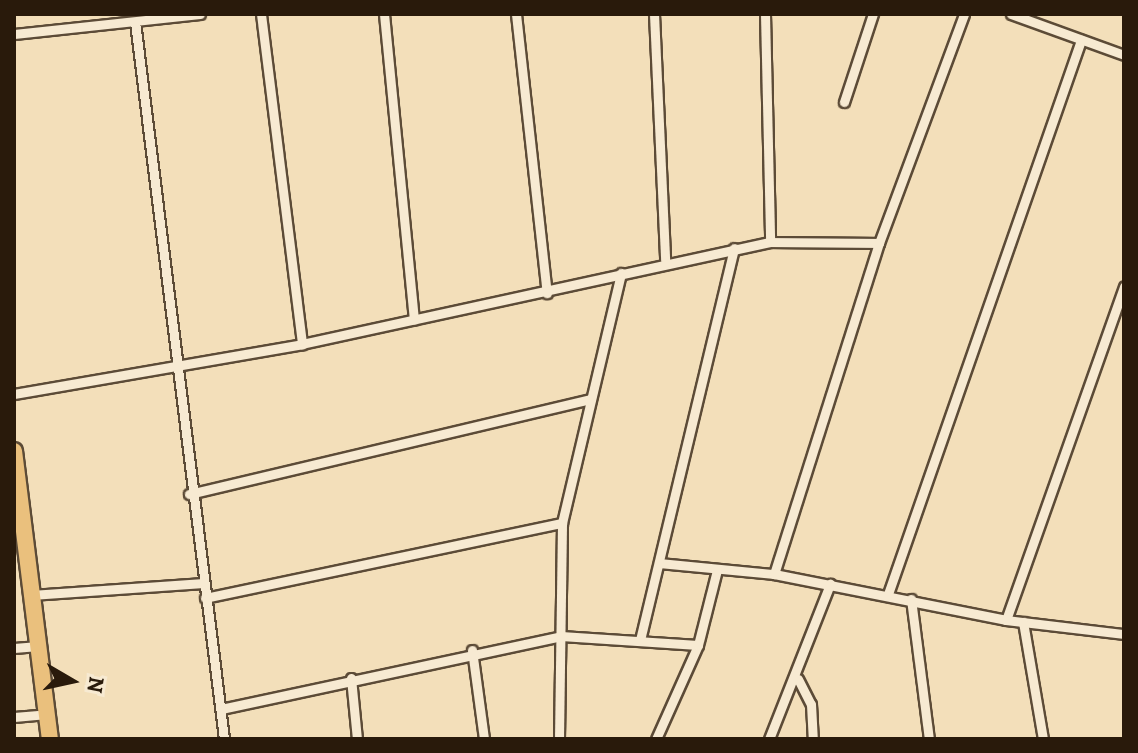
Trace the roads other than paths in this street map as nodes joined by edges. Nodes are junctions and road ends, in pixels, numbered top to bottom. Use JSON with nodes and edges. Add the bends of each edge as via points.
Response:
{"nodes":[{"id":1,"x":98,"y":14,"type":"edge"},
{"id":2,"x":200,"y":14,"type":"edge"},
{"id":3,"x":261,"y":14,"type":"edge"},
{"id":4,"x":384,"y":14,"type":"edge"},
{"id":5,"x":516,"y":14,"type":"edge"},
{"id":6,"x":654,"y":14,"type":"edge"},
{"id":7,"x":765,"y":14,"type":"edge"},
{"id":8,"x":873,"y":14,"type":"edge"},
{"id":9,"x":964,"y":14,"type":"edge"},
{"id":10,"x":1011,"y":14,"type":"edge"},
{"id":11,"x":1039,"y":19,"type":"edge"},
{"id":12,"x":135,"y":22,"type":"junction"},
{"id":13,"x":97,"y":27,"type":"junction"},
{"id":14,"x":14,"y":34,"type":"edge"},
{"id":15,"x":1081,"y":40,"type":"junction"},
{"id":16,"x":1124,"y":55,"type":"edge"},
{"id":17,"x":844,"y":102,"type":"dead end"},
{"id":18,"x":770,"y":242,"type":"junction"},
{"id":19,"x":879,"y":243,"type":"junction"},
{"id":20,"x":734,"y":248,"type":"junction"},
{"id":21,"x":665,"y":260,"type":"junction"},
{"id":22,"x":621,"y":273,"type":"junction"},
{"id":23,"x":1124,"y":286,"type":"edge"},
{"id":24,"x":547,"y":293,"type":"junction"},
{"id":25,"x":414,"y":320,"type":"junction"},
{"id":26,"x":302,"y":344,"type":"junction"},
{"id":27,"x":173,"y":368,"type":"junction"},
{"id":28,"x":14,"y":394,"type":"edge"},
{"id":29,"x":590,"y":399,"type":"junction"},
{"id":30,"x":14,"y":451,"type":"edge"},
{"id":31,"x":16,"y":476,"type":"edge"},
{"id":32,"x":189,"y":494,"type":"junction"},
{"id":33,"x":18,"y":515,"type":"edge"},
{"id":34,"x":562,"y":523,"type":"junction"},
{"id":35,"x":659,"y":563,"type":"junction"},
{"id":36,"x":717,"y":570,"type":"junction"},
{"id":37,"x":774,"y":574,"type":"junction"},
{"id":38,"x":203,"y":583,"type":"junction"},
{"id":39,"x":830,"y":584,"type":"junction"},
{"id":40,"x":888,"y":594,"type":"junction"},
{"id":41,"x":32,"y":595,"type":"junction"},
{"id":42,"x":205,"y":598,"type":"junction"},
{"id":43,"x":911,"y":599,"type":"junction"},
{"id":44,"x":1006,"y":620,"type":"junction"},
{"id":45,"x":1023,"y":622,"type":"junction"},
{"id":46,"x":1124,"y":634,"type":"edge"},
{"id":47,"x":561,"y":636,"type":"junction"},
{"id":48,"x":640,"y":640,"type":"junction"},
{"id":49,"x":698,"y":645,"type":"junction"},
{"id":50,"x":38,"y":646,"type":"junction"},
{"id":51,"x":14,"y":648,"type":"edge"},
{"id":52,"x":472,"y":650,"type":"junction"},
{"id":53,"x":351,"y":678,"type":"junction"},
{"id":54,"x":798,"y":679,"type":"junction"},
{"id":55,"x":221,"y":709,"type":"junction"},
{"id":56,"x":47,"y":714,"type":"junction"},
{"id":57,"x":14,"y":717,"type":"edge"},
{"id":58,"x":50,"y":739,"type":"edge"},
{"id":59,"x":224,"y":739,"type":"edge"},
{"id":60,"x":357,"y":739,"type":"edge"},
{"id":61,"x":484,"y":739,"type":"edge"},
{"id":62,"x":559,"y":739,"type":"edge"},
{"id":63,"x":656,"y":739,"type":"edge"},
{"id":64,"x":769,"y":739,"type":"edge"},
{"id":65,"x":813,"y":739,"type":"edge"},
{"id":66,"x":929,"y":739,"type":"edge"},
{"id":67,"x":1043,"y":739,"type":"edge"}],
"edges":[{"from":1,"to":13,"type":"street"},
{"from":2,"to":12,"type":"street"},
{"from":3,"to":26,"type":"street"},
{"from":4,"to":25,"type":"street"},
{"from":5,"to":24,"type":"street"},
{"from":6,"to":21,"type":"street"},
{"from":7,"to":18,"type":"street"},
{"from":8,"to":17,"type":"street"},
{"from":9,"to":19,"type":"street"},
{"from":10,"to":11,"type":"street"},
{"from":11,"to":15,"type":"street"},
{"from":12,"to":13,"type":"street"},
{"from":12,"to":27,"type":"street"},
{"from":13,"to":14,"type":"street"},
{"from":15,"to":16,"type":"street"},
{"from":15,"to":40,"type":"street"},
{"from":18,"to":19,"type":"street"},
{"from":18,"to":20,"type":"street"},
{"from":19,"to":37,"type":"street"},
{"from":20,"to":21,"type":"street"},
{"from":20,"to":35,"type":"street"},
{"from":21,"to":22,"type":"street"},
{"from":22,"to":24,"type":"street"},
{"from":22,"to":29,"type":"street"},
{"from":23,"to":44,"type":"street"},
{"from":24,"to":25,"type":"street"},
{"from":25,"to":26,"type":"street"},
{"from":26,"to":27,"type":"street"},
{"from":27,"to":28,"type":"street"},
{"from":27,"to":32,"type":"street"},
{"from":29,"to":32,"type":"street"},
{"from":29,"to":34,"type":"street"},
{"from":30,"to":31,"type":"highway"},
{"from":31,"to":33,"type":"highway"},
{"from":32,"to":38,"type":"street"},
{"from":33,"to":41,"type":"highway"},
{"from":34,"to":42,"type":"street"},
{"from":34,"to":47,"type":"street"},
{"from":35,"to":36,"type":"street"},
{"from":35,"to":48,"type":"street"},
{"from":36,"to":37,"type":"street"},
{"from":36,"to":49,"type":"street"},
{"from":37,"to":39,"type":"street"},
{"from":38,"to":41,"type":"street"},
{"from":38,"to":42,"type":"street"},
{"from":39,"to":40,"type":"street"},
{"from":39,"to":54,"type":"street"},
{"from":40,"to":43,"type":"street"},
{"from":41,"to":50,"type":"highway"},
{"from":42,"to":55,"type":"street"},
{"from":43,"to":44,"type":"street"},
{"from":43,"to":66,"type":"street"},
{"from":44,"to":45,"type":"street"},
{"from":45,"to":46,"type":"street"},
{"from":45,"to":67,"type":"street"},
{"from":47,"to":48,"type":"street"},
{"from":47,"to":52,"type":"street"},
{"from":47,"to":62,"type":"street"},
{"from":48,"to":49,"type":"street"},
{"from":49,"to":63,"type":"street"},
{"from":50,"to":51,"type":"street"},
{"from":50,"to":56,"type":"highway"},
{"from":52,"to":53,"type":"street"},
{"from":52,"to":61,"type":"street"},
{"from":53,"to":55,"type":"street"},
{"from":53,"to":60,"type":"street"},
{"from":54,"to":64,"type":"street"},
{"from":54,"to":65,"type":"street","via":[[811,704]]},
{"from":55,"to":59,"type":"street"},
{"from":56,"to":57,"type":"street"},
{"from":56,"to":58,"type":"highway"}]}
